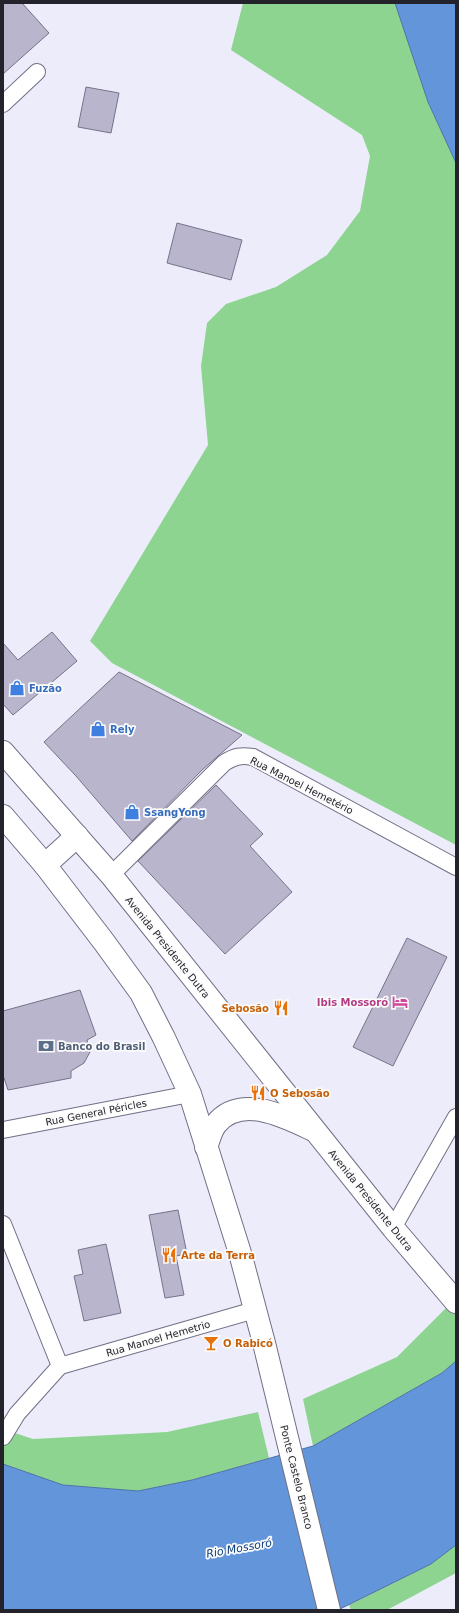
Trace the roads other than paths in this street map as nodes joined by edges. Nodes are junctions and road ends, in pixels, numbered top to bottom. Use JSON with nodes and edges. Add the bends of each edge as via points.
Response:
{"nodes":[{"id":1,"x":37,"y":72,"type":"dead end"},
{"id":2,"x":3,"y":104,"type":"edge"},
{"id":3,"x":3,"y":752,"type":"edge"},
{"id":4,"x":3,"y":816,"type":"edge"},
{"id":5,"x":77,"y":836,"type":"junction"},
{"id":6,"x":45,"y":865,"type":"junction"},
{"id":7,"x":456,"y":866,"type":"edge"},
{"id":8,"x":110,"y":875,"type":"junction"},
{"id":9,"x":190,"y":1094,"type":"junction"},
{"id":10,"x":456,"y":1117,"type":"edge"},
{"id":11,"x":3,"y":1130,"type":"edge"},
{"id":12,"x":316,"y":1131,"type":"junction"},
{"id":13,"x":206,"y":1147,"type":"junction"},
{"id":14,"x":3,"y":1224,"type":"edge"},
{"id":15,"x":393,"y":1228,"type":"junction"},
{"id":16,"x":456,"y":1302,"type":"edge"},
{"id":17,"x":255,"y":1310,"type":"junction"},
{"id":18,"x":60,"y":1366,"type":"junction"},
{"id":19,"x":3,"y":1437,"type":"edge"},
{"id":20,"x":329,"y":1610,"type":"edge"}],
"edges":[{"from":1,"to":2,"type":"street"},
{"from":3,"to":5,"type":"main road","name":"Avenida Presidente Dutra"},
{"from":4,"to":6,"type":"main road"},
{"from":5,"to":6,"type":"main road"},
{"from":5,"to":8,"type":"main road","name":"Avenida Presidente Dutra"},
{"from":6,"to":9,"type":"main road","via":[[141,993]]},
{"from":7,"to":8,"type":"street","name":"Rua Manoel Hemetério","via":[[253,757],[241,755],[224,763]]},
{"from":8,"to":12,"type":"main road","name":"Avenida Presidente Dutra"},
{"from":9,"to":11,"type":"street","name":"Rua General Péricles"},
{"from":9,"to":13,"type":"main road"},
{"from":10,"to":15,"type":"street"},
{"from":12,"to":13,"type":"main road","via":[[270,1111],[244,1109],[226,1115],[216,1125]]},
{"from":12,"to":15,"type":"main road","name":"Avenida Presidente Dutra"},
{"from":13,"to":17,"type":"main road","via":[[240,1253]]},
{"from":14,"to":18,"type":"street"},
{"from":15,"to":16,"type":"main road","name":"Avenida Presidente Dutra"},
{"from":17,"to":18,"type":"street","name":"Rua Manoel Hemetrio"},
{"from":17,"to":20,"type":"main road","name":"Ponte Castelo Branco"},
{"from":18,"to":19,"type":"street","via":[[17,1414]]}]}
